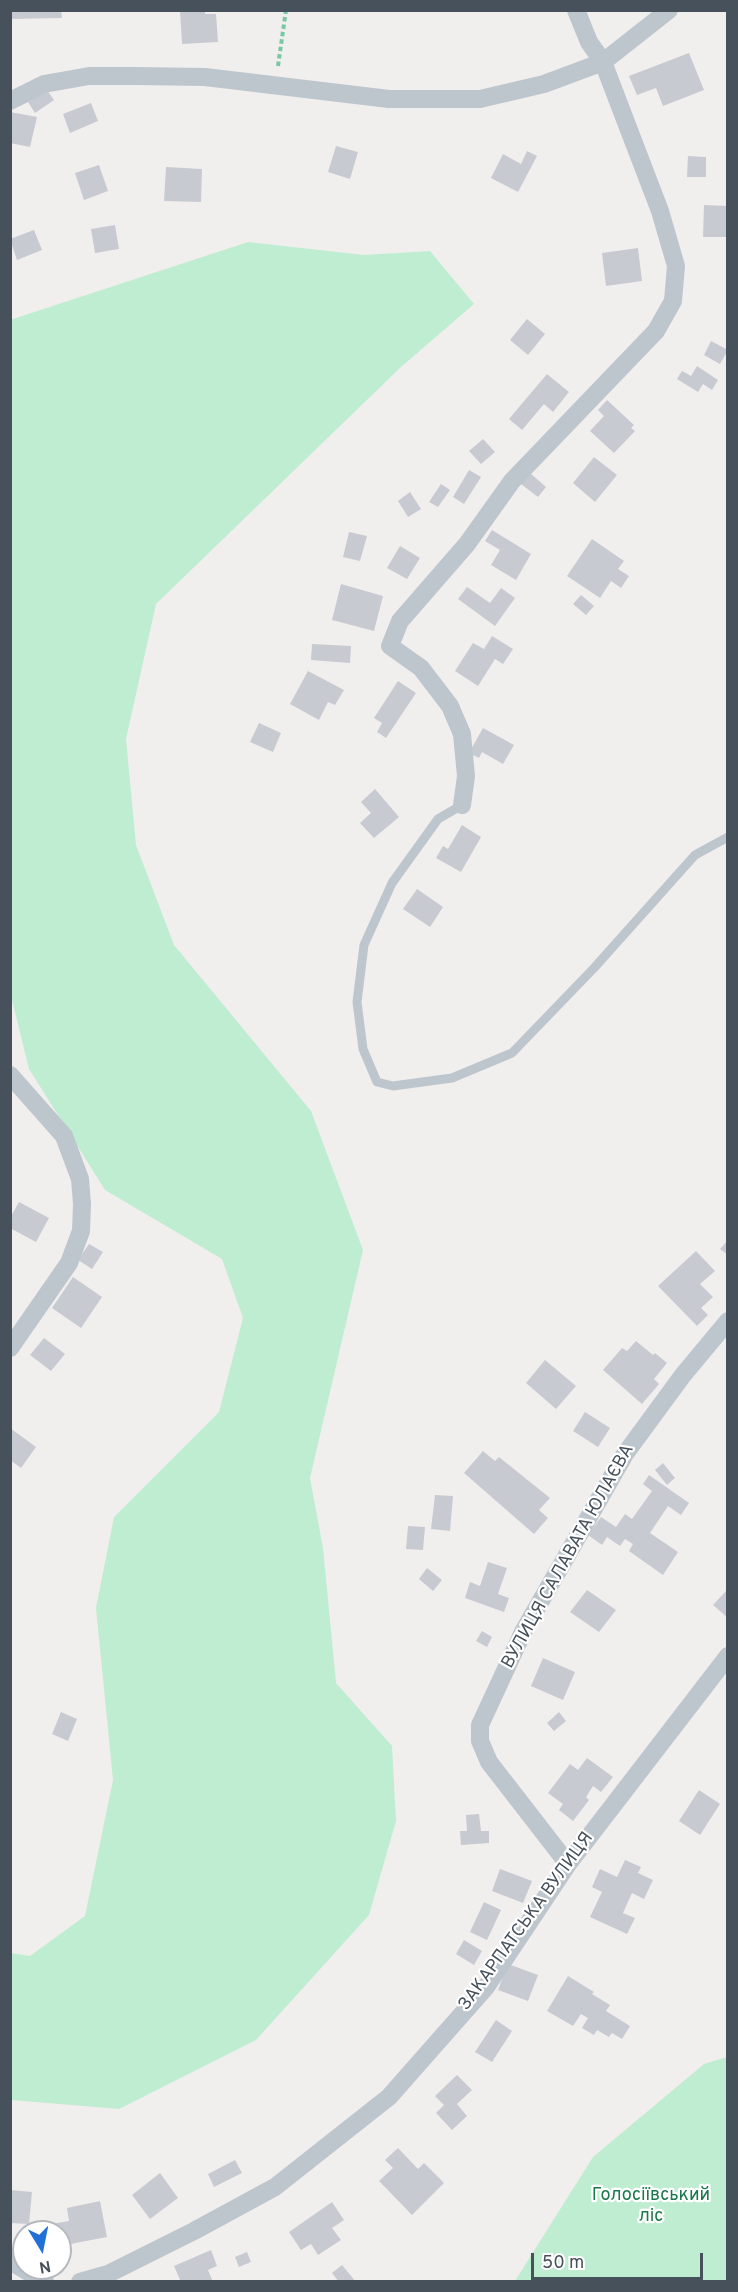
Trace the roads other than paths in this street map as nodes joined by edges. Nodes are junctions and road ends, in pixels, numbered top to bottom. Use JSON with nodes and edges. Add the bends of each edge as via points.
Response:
{"nodes":[{"id":1,"x":576,"y":10,"type":"edge"},
{"id":2,"x":669,"y":10,"type":"edge"},
{"id":3,"x":603,"y":62,"type":"junction"},
{"id":4,"x":10,"y":101,"type":"edge"},
{"id":5,"x":462,"y":805,"type":"joint"},
{"id":6,"x":728,"y":837,"type":"edge"},
{"id":7,"x":10,"y":1075,"type":"edge"},
{"id":8,"x":728,"y":1321,"type":"edge"},
{"id":9,"x":10,"y":1348,"type":"edge"},
{"id":10,"x":728,"y":1656,"type":"edge"},
{"id":11,"x":568,"y":1864,"type":"junction"},
{"id":12,"x":10,"y":2261,"type":"edge"},
{"id":13,"x":45,"y":2282,"type":"edge"},
{"id":14,"x":80,"y":2282,"type":"edge"}],
"edges":[{"from":1,"to":3,"type":"street","via":[[589,42]]},
{"from":2,"to":3,"type":"street"},
{"from":3,"to":4,"type":"street","via":[[544,84],[480,99],[389,99],[205,77],[90,76],[44,84]]},
{"from":3,"to":5,"type":"street","via":[[670,244],[676,266],[673,301],[656,331],[512,481],[467,544],[400,621],[390,646],[421,668],[450,706],[462,734],[466,776]]},
{"from":5,"to":6,"type":"lane","via":[[438,819],[392,884],[364,945],[357,1002],[363,1049],[377,1082],[393,1086],[452,1078],[512,1053],[695,855]]},
{"from":7,"to":9,"type":"street","via":[[64,1136],[80,1179],[82,1204],[81,1231],[69,1263]]},
{"from":8,"to":11,"type":"street","name":"ВУЛИЦЯ САЛАВАТА ЮЛАЄВА","via":[[625,1454],[523,1632],[480,1725],[480,1741],[489,1762]]},
{"from":10,"to":11,"type":"street","name":"ЗАКАРПАТСЬКА ВУЛИЦЯ"},
{"from":11,"to":14,"type":"street","name":"ЗАКАРПАТСЬКА ВУЛИЦЯ","via":[[486,1987],[389,2097],[275,2187],[108,2274]]},
{"from":12,"to":13,"type":"street"}]}
